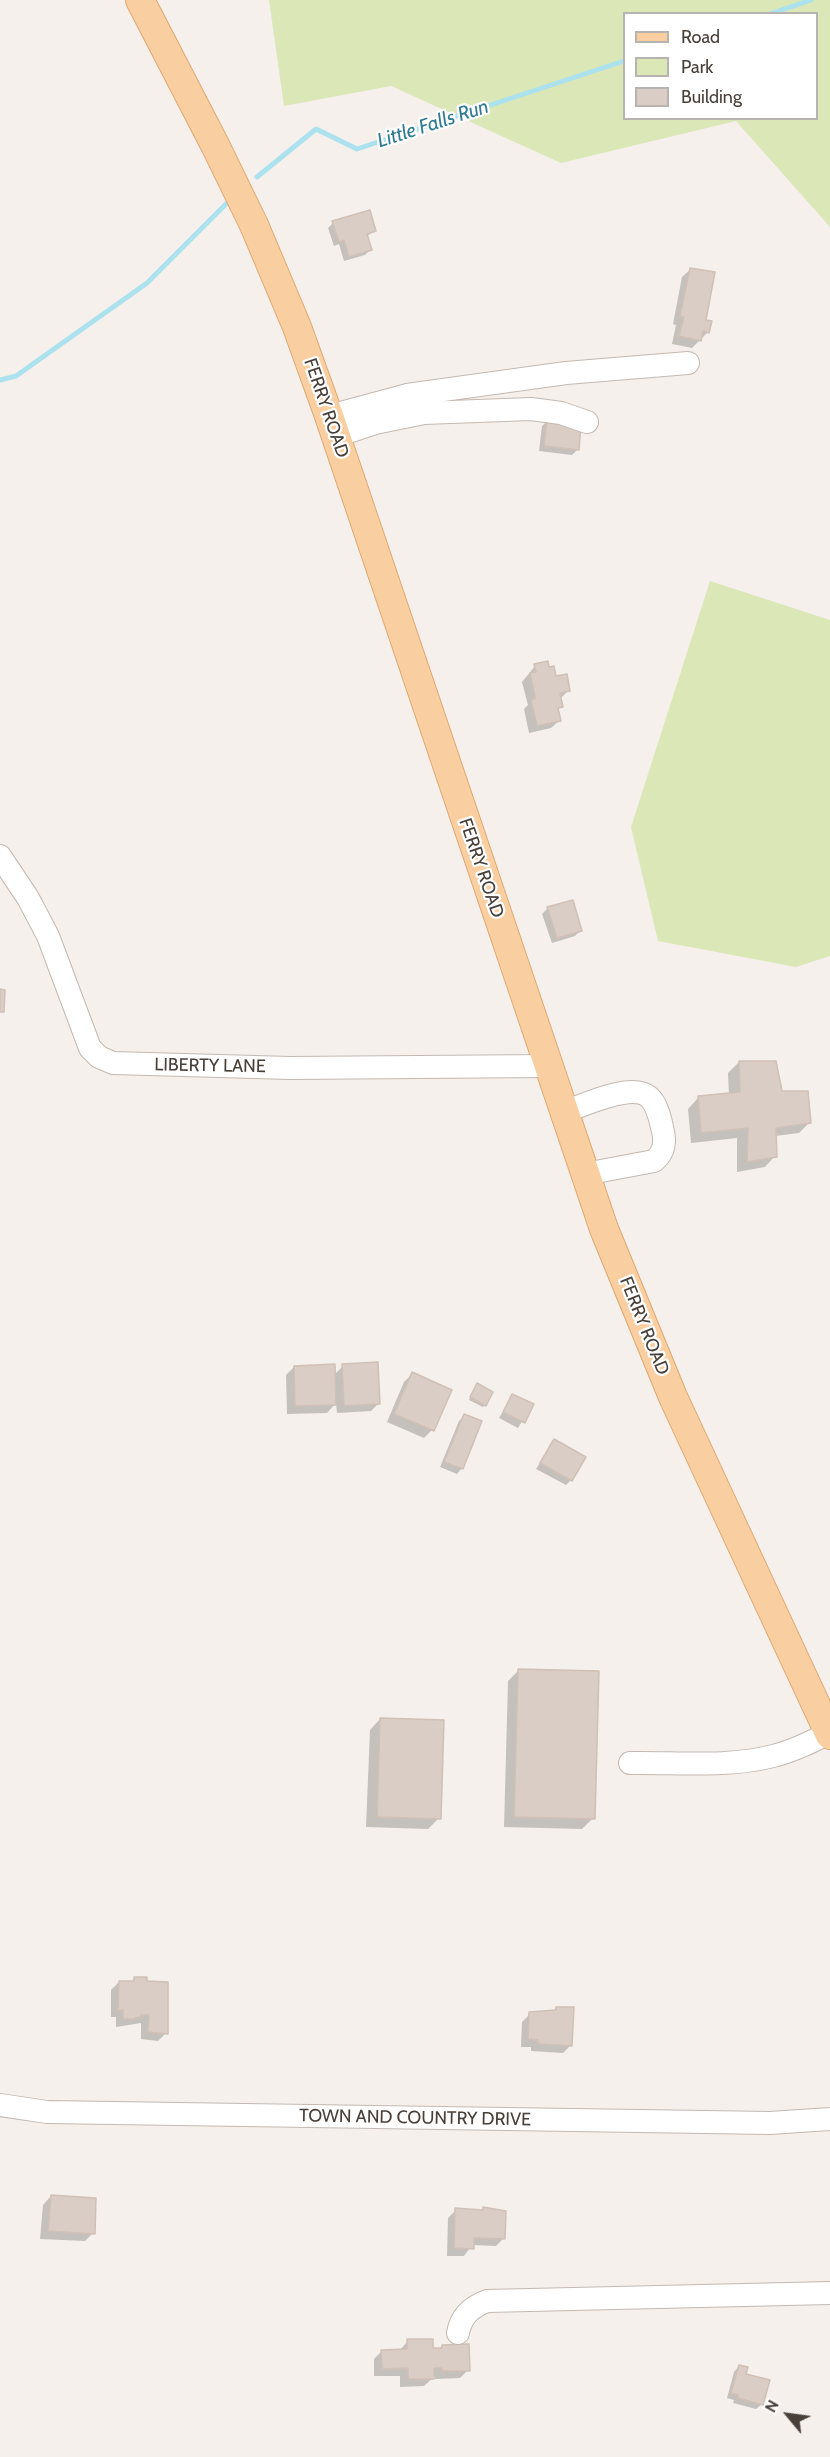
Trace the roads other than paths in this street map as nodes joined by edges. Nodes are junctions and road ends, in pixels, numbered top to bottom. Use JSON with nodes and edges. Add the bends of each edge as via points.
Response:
{"nodes":[{"id":1,"x":140,"y":0,"type":"edge"},
{"id":2,"x":688,"y":363,"type":"dead end"},
{"id":3,"x":587,"y":422,"type":"dead end"},
{"id":4,"x":333,"y":426,"type":"junction"},
{"id":5,"x":0,"y":856,"type":"edge"},
{"id":6,"x":549,"y":1066,"type":"junction"},
{"id":7,"x":564,"y":1112,"type":"junction"},
{"id":8,"x":585,"y":1174,"type":"junction"},
{"id":9,"x":830,"y":1734,"type":"edge"},
{"id":10,"x":630,"y":1763,"type":"dead end"},
{"id":11,"x":0,"y":2105,"type":"edge"},
{"id":12,"x":830,"y":2119,"type":"edge"},
{"id":13,"x":830,"y":2293,"type":"edge"},
{"id":14,"x":458,"y":2333,"type":"dead end"}],
"edges":[{"from":1,"to":4,"type":"main road","name":"FERRY ROAD","via":[[254,225]]},
{"from":2,"to":4,"type":"street","via":[[566,373],[407,395]]},
{"from":3,"to":4,"type":"street","via":[[561,412],[531,409],[424,413]]},
{"from":4,"to":6,"type":"main road","name":"FERRY ROAD"},
{"from":5,"to":6,"type":"street","name":"LIBERTY LANE","via":[[48,936],[90,1048],[113,1063],[290,1068]]},
{"from":6,"to":7,"type":"main road","name":"FERRY ROAD"},
{"from":7,"to":8,"type":"main road","name":"FERRY ROAD"},
{"from":7,"to":8,"type":"street","via":[[622,1092],[647,1095],[654,1102],[665,1146],[660,1156],[654,1161]]},
{"from":8,"to":9,"type":"main road","name":"FERRY ROAD","via":[[673,1397]]},
{"from":9,"to":10,"type":"street","via":[[774,1756],[745,1762]]},
{"from":11,"to":12,"type":"street","name":"TOWN AND COUNTRY DRIVE","via":[[47,2112],[770,2123]]},
{"from":13,"to":14,"type":"street","via":[[487,2301],[466,2313]]}]}
